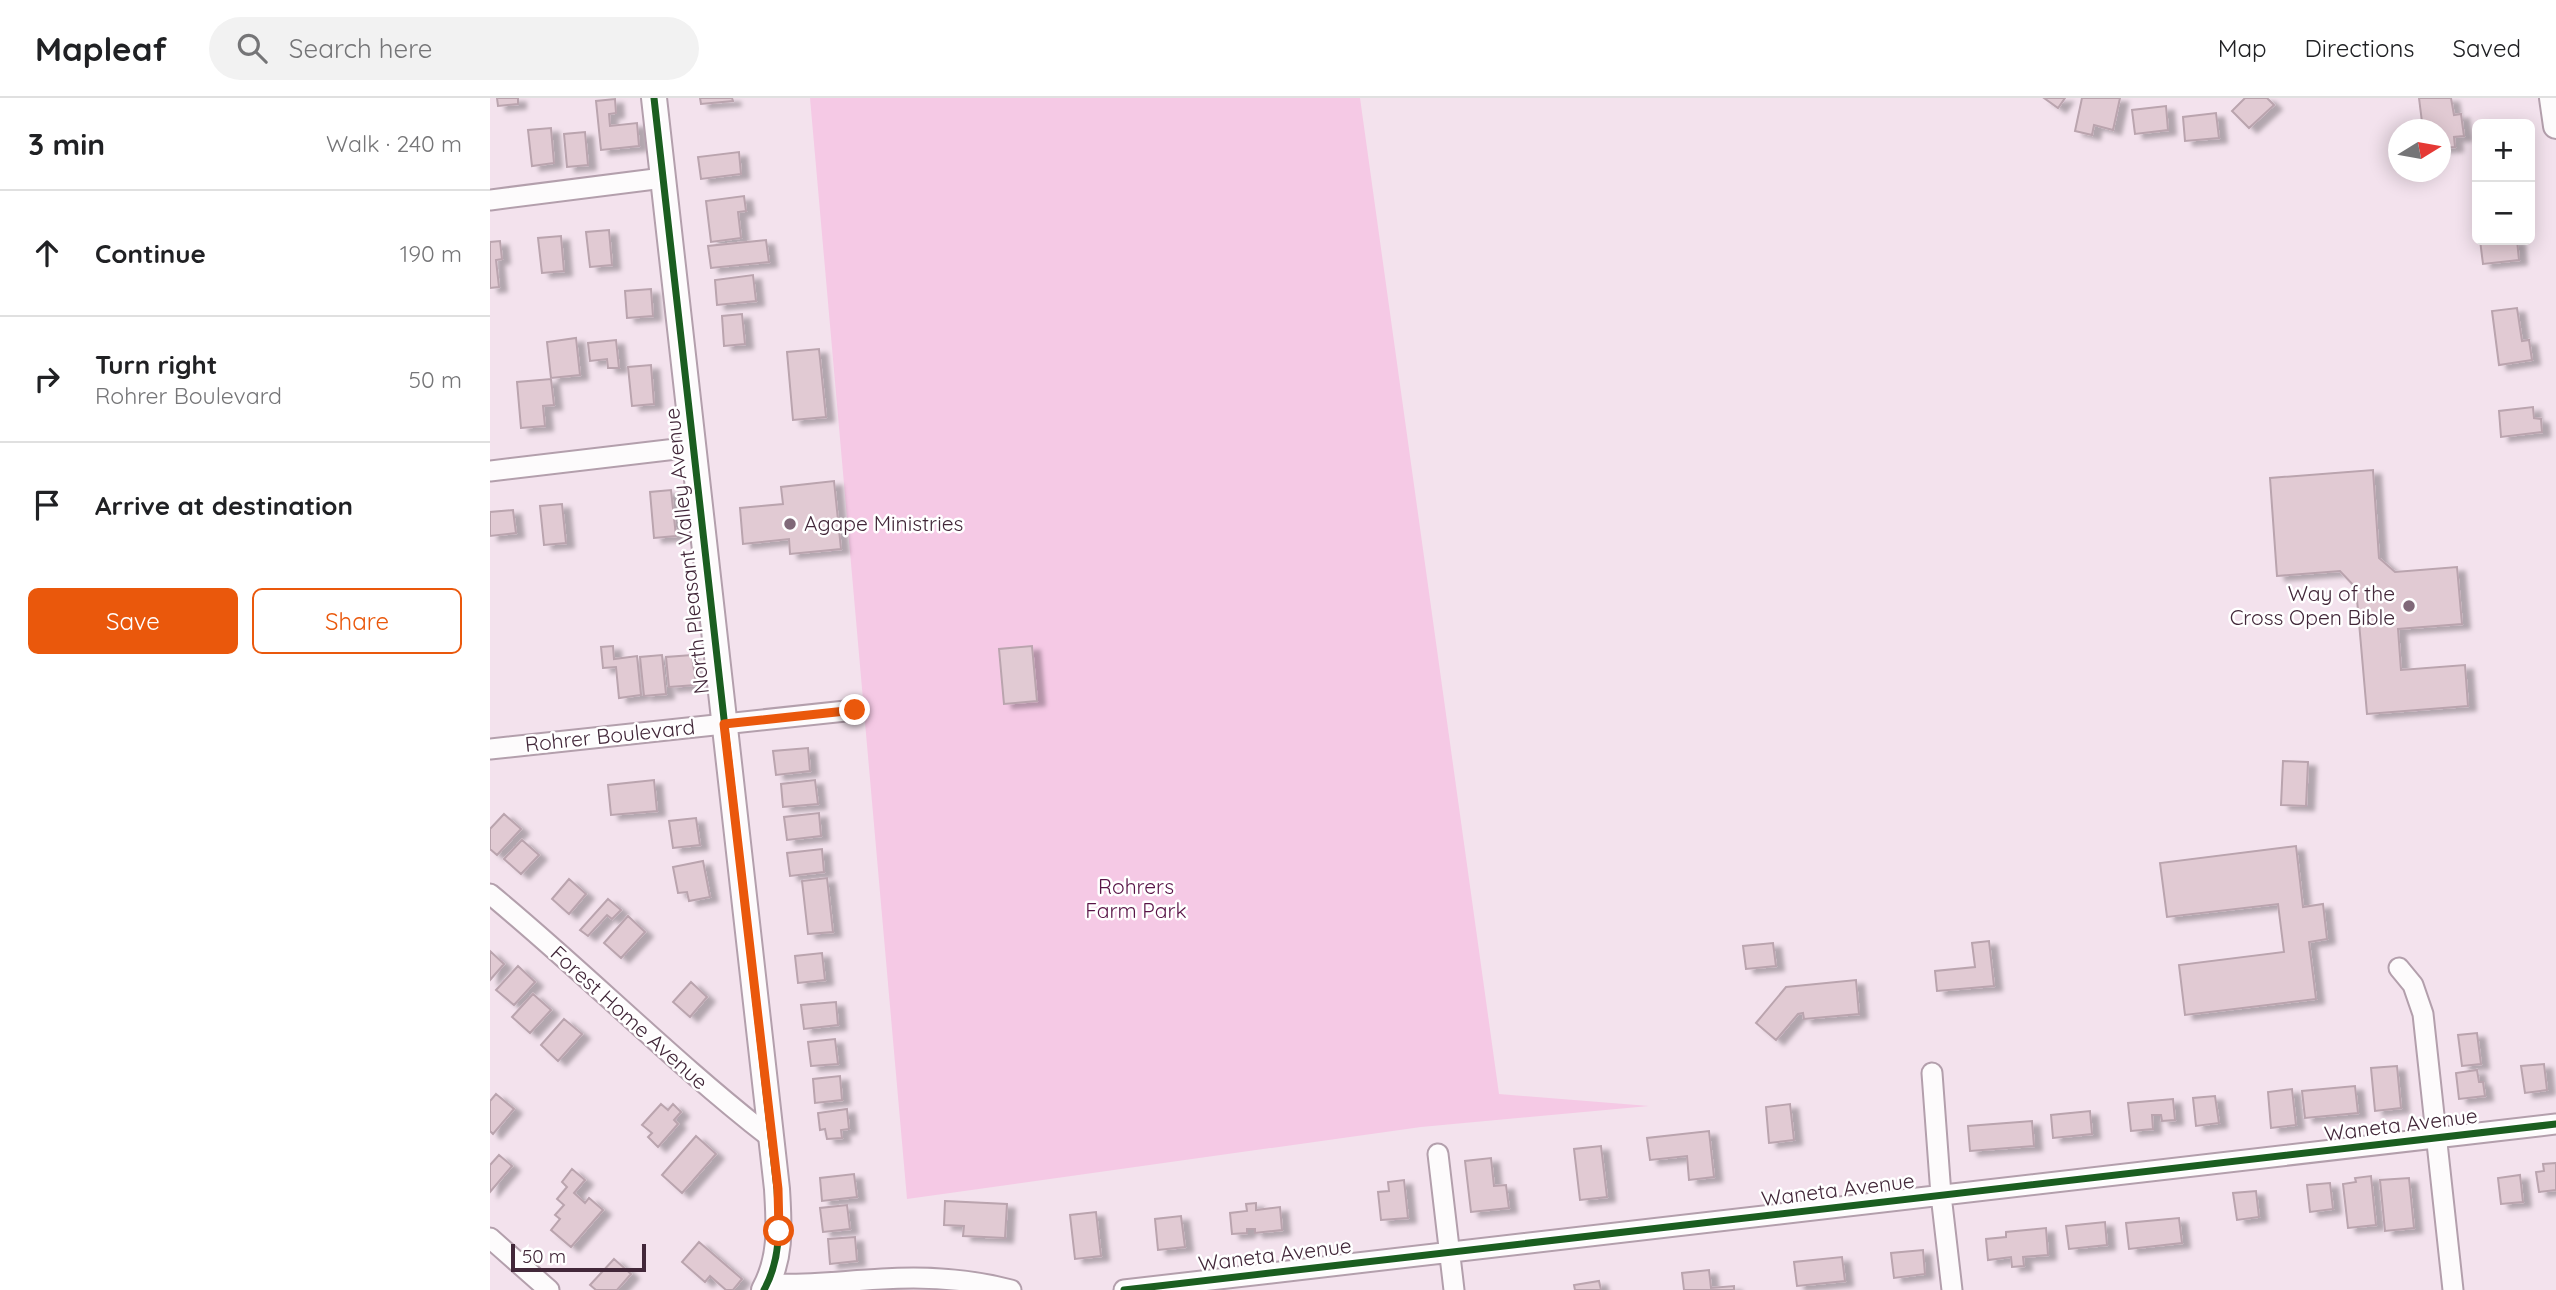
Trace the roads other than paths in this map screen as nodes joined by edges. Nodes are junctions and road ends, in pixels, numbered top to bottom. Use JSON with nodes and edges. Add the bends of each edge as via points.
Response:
{"nodes":[{"id":1,"x":653,"y":98,"type":"edge"},
{"id":2,"x":2552,"y":98,"type":"edge"},
{"id":3,"x":2556,"y":126,"type":"edge"},
{"id":4,"x":663,"y":177,"type":"junction"},
{"id":5,"x":490,"y":200,"type":"edge"},
{"id":6,"x":693,"y":447,"type":"junction"},
{"id":7,"x":490,"y":471,"type":"edge"},
{"id":8,"x":855,"y":710,"type":"dead end"},
{"id":9,"x":724,"y":724,"type":"junction"},
{"id":10,"x":490,"y":749,"type":"edge"},
{"id":11,"x":490,"y":894,"type":"edge"},
{"id":12,"x":2399,"y":968,"type":"dead end"},
{"id":13,"x":1932,"y":1073,"type":"dead end"},
{"id":14,"x":2556,"y":1124,"type":"edge"},
{"id":15,"x":772,"y":1138,"type":"junction"},
{"id":16,"x":2436,"y":1138,"type":"junction"},
{"id":17,"x":1438,"y":1154,"type":"dead end"},
{"id":18,"x":1941,"y":1195,"type":"junction"},
{"id":19,"x":490,"y":1238,"type":"edge"},
{"id":20,"x":1449,"y":1252,"type":"junction"},
{"id":21,"x":766,"y":1287,"type":"edge"},
{"id":22,"x":549,"y":1290,"type":"edge"},
{"id":23,"x":1011,"y":1290,"type":"edge"},
{"id":24,"x":1124,"y":1290,"type":"edge"},
{"id":25,"x":1454,"y":1290,"type":"edge"},
{"id":26,"x":1952,"y":1290,"type":"edge"},
{"id":27,"x":2453,"y":1290,"type":"edge"}],
"edges":[{"from":1,"to":4,"type":"street","name":"North Pleasant Valley Avenue"},
{"from":2,"to":3,"type":"street"},
{"from":4,"to":5,"type":"street"},
{"from":4,"to":6,"type":"street","name":"North Pleasant Valley Avenue"},
{"from":6,"to":7,"type":"street"},
{"from":6,"to":9,"type":"street","name":"North Pleasant Valley Avenue"},
{"from":8,"to":9,"type":"street","name":"Rohrer Boulevard"},
{"from":9,"to":10,"type":"street","name":"Rohrer Boulevard"},
{"from":9,"to":15,"type":"street","name":"North Pleasant Valley Avenue"},
{"from":11,"to":15,"type":"street","name":"Forest Home Avenue","via":[[715,1094]]},
{"from":12,"to":16,"type":"street","via":[[2413,985],[2423,1014]]},
{"from":13,"to":18,"type":"street"},
{"from":14,"to":16,"type":"street","name":"Waneta Avenue"},
{"from":15,"to":21,"type":"street","name":"North Pleasant Valley Avenue","via":[[779,1231],[777,1262]]},
{"from":16,"to":18,"type":"street","name":"Waneta Avenue"},
{"from":16,"to":27,"type":"street"},
{"from":17,"to":20,"type":"street"},
{"from":18,"to":20,"type":"street","name":"Waneta Avenue"},
{"from":18,"to":26,"type":"street"},
{"from":19,"to":22,"type":"street"},
{"from":20,"to":24,"type":"street","name":"Waneta Avenue"},
{"from":20,"to":25,"type":"street"},
{"from":21,"to":23,"type":"street","via":[[925,1278]]}]}
